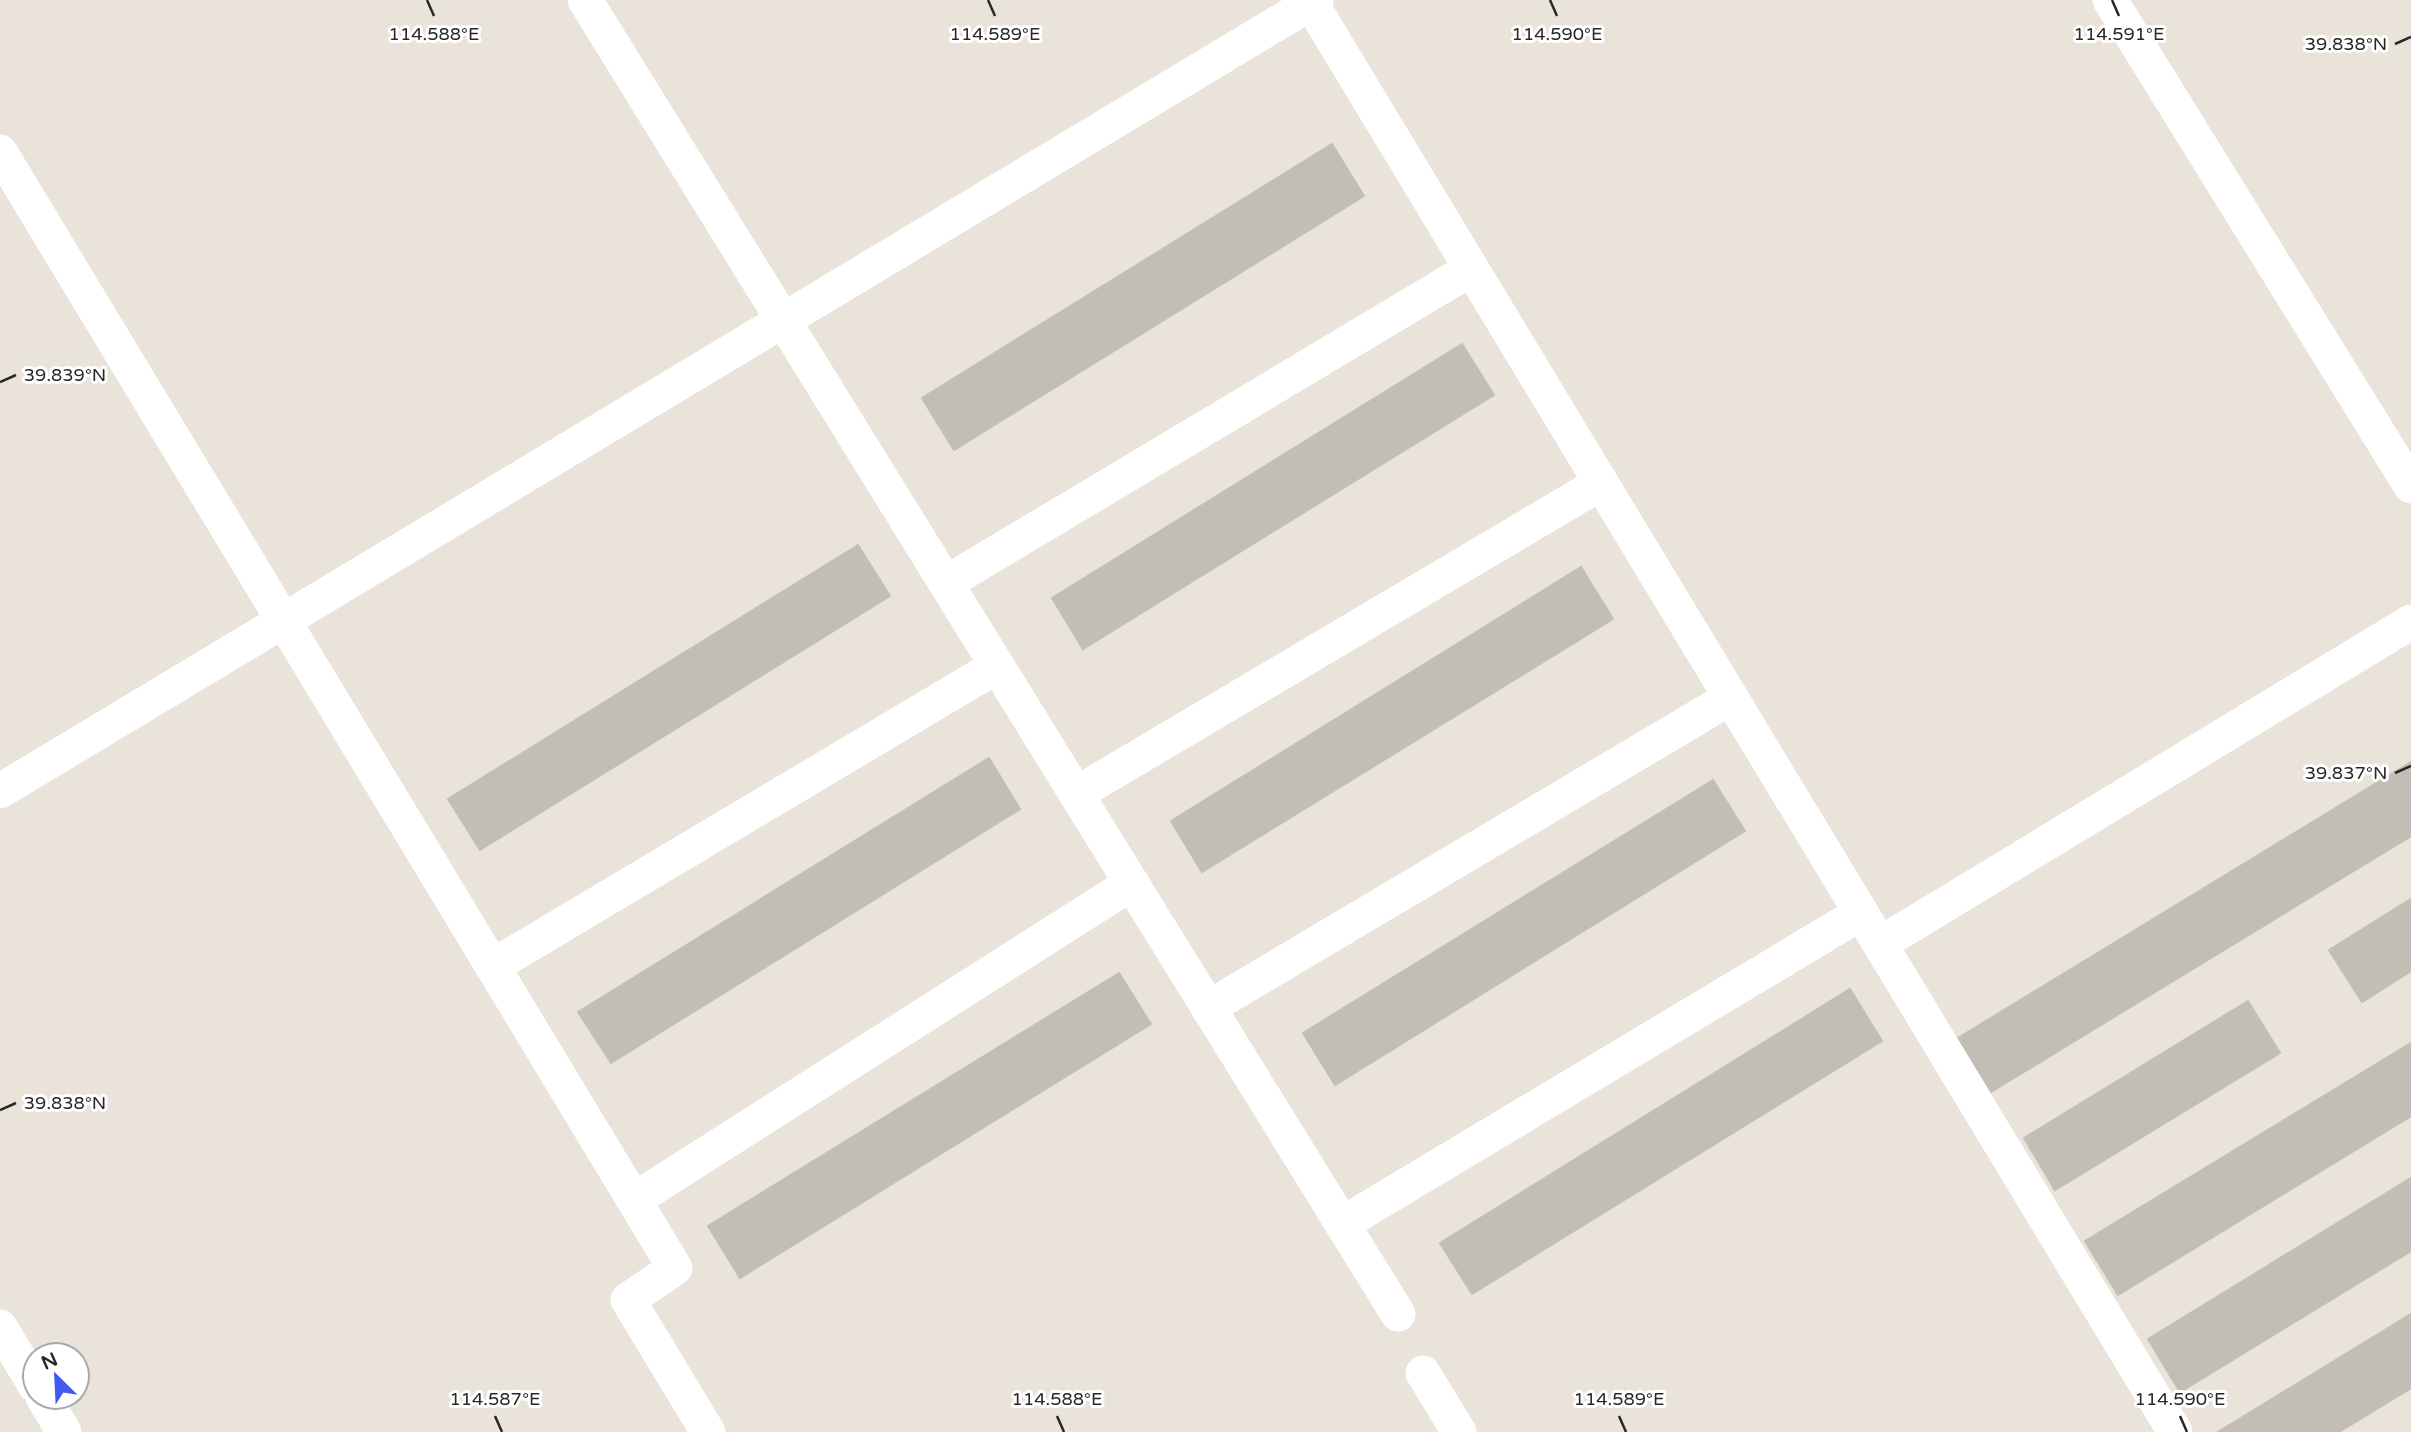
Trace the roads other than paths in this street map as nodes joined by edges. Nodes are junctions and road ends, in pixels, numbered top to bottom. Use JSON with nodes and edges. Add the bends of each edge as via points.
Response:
{"nodes":[{"id":1,"x":584,"y":0,"type":"edge"},
{"id":2,"x":2110,"y":0,"type":"edge"},
{"id":3,"x":1311,"y":1,"type":"edge"},
{"id":4,"x":0,"y":152,"type":"edge"},
{"id":5,"x":1471,"y":269,"type":"junction"},
{"id":6,"x":784,"y":322,"type":"junction"},
{"id":7,"x":1601,"y":484,"type":"junction"},
{"id":8,"x":2411,"y":486,"type":"edge"},
{"id":9,"x":946,"y":583,"type":"junction"},
{"id":10,"x":284,"y":621,"type":"junction"},
{"id":11,"x":2411,"y":622,"type":"edge"},
{"id":12,"x":997,"y":666,"type":"junction"},
{"id":13,"x":1730,"y":698,"type":"junction"},
{"id":14,"x":0,"y":791,"type":"edge"},
{"id":15,"x":1076,"y":794,"type":"junction"},
{"id":16,"x":1132,"y":883,"type":"junction"},
{"id":17,"x":1861,"y":913,"type":"junction"},
{"id":18,"x":1880,"y":944,"type":"junction"},
{"id":19,"x":493,"y":966,"type":"junction"},
{"id":20,"x":1208,"y":1008,"type":"junction"},
{"id":21,"x":634,"y":1200,"type":"junction"},
{"id":22,"x":1342,"y":1224,"type":"junction"},
{"id":23,"x":1398,"y":1314,"type":"dead end"},
{"id":24,"x":0,"y":1327,"type":"edge"},
{"id":25,"x":21,"y":1362,"type":"edge"},
{"id":26,"x":1423,"y":1373,"type":"dead end"},
{"id":27,"x":51,"y":1411,"type":"edge"},
{"id":28,"x":64,"y":1432,"type":"edge"},
{"id":29,"x":708,"y":1432,"type":"edge"},
{"id":30,"x":1460,"y":1432,"type":"edge"},
{"id":31,"x":2175,"y":1432,"type":"edge"}],
"edges":[{"from":1,"to":6,"type":"street"},
{"from":2,"to":8,"type":"street"},
{"from":3,"to":5,"type":"street"},
{"from":3,"to":6,"type":"street"},
{"from":4,"to":10,"type":"street"},
{"from":5,"to":7,"type":"street"},
{"from":5,"to":9,"type":"street"},
{"from":6,"to":9,"type":"street"},
{"from":6,"to":10,"type":"street"},
{"from":7,"to":13,"type":"street"},
{"from":7,"to":15,"type":"street"},
{"from":9,"to":12,"type":"street"},
{"from":10,"to":14,"type":"street"},
{"from":10,"to":19,"type":"street"},
{"from":11,"to":18,"type":"street"},
{"from":12,"to":15,"type":"street"},
{"from":12,"to":19,"type":"street"},
{"from":13,"to":17,"type":"street"},
{"from":13,"to":20,"type":"street"},
{"from":15,"to":16,"type":"street"},
{"from":16,"to":20,"type":"street"},
{"from":16,"to":21,"type":"street"},
{"from":17,"to":18,"type":"street"},
{"from":17,"to":22,"type":"street"},
{"from":18,"to":31,"type":"street"},
{"from":19,"to":21,"type":"street"},
{"from":20,"to":22,"type":"street"},
{"from":21,"to":29,"type":"street","via":[[675,1268],[628,1300]]},
{"from":22,"to":23,"type":"street"},
{"from":24,"to":25,"type":"street"},
{"from":26,"to":30,"type":"street"},
{"from":27,"to":28,"type":"street"}]}
